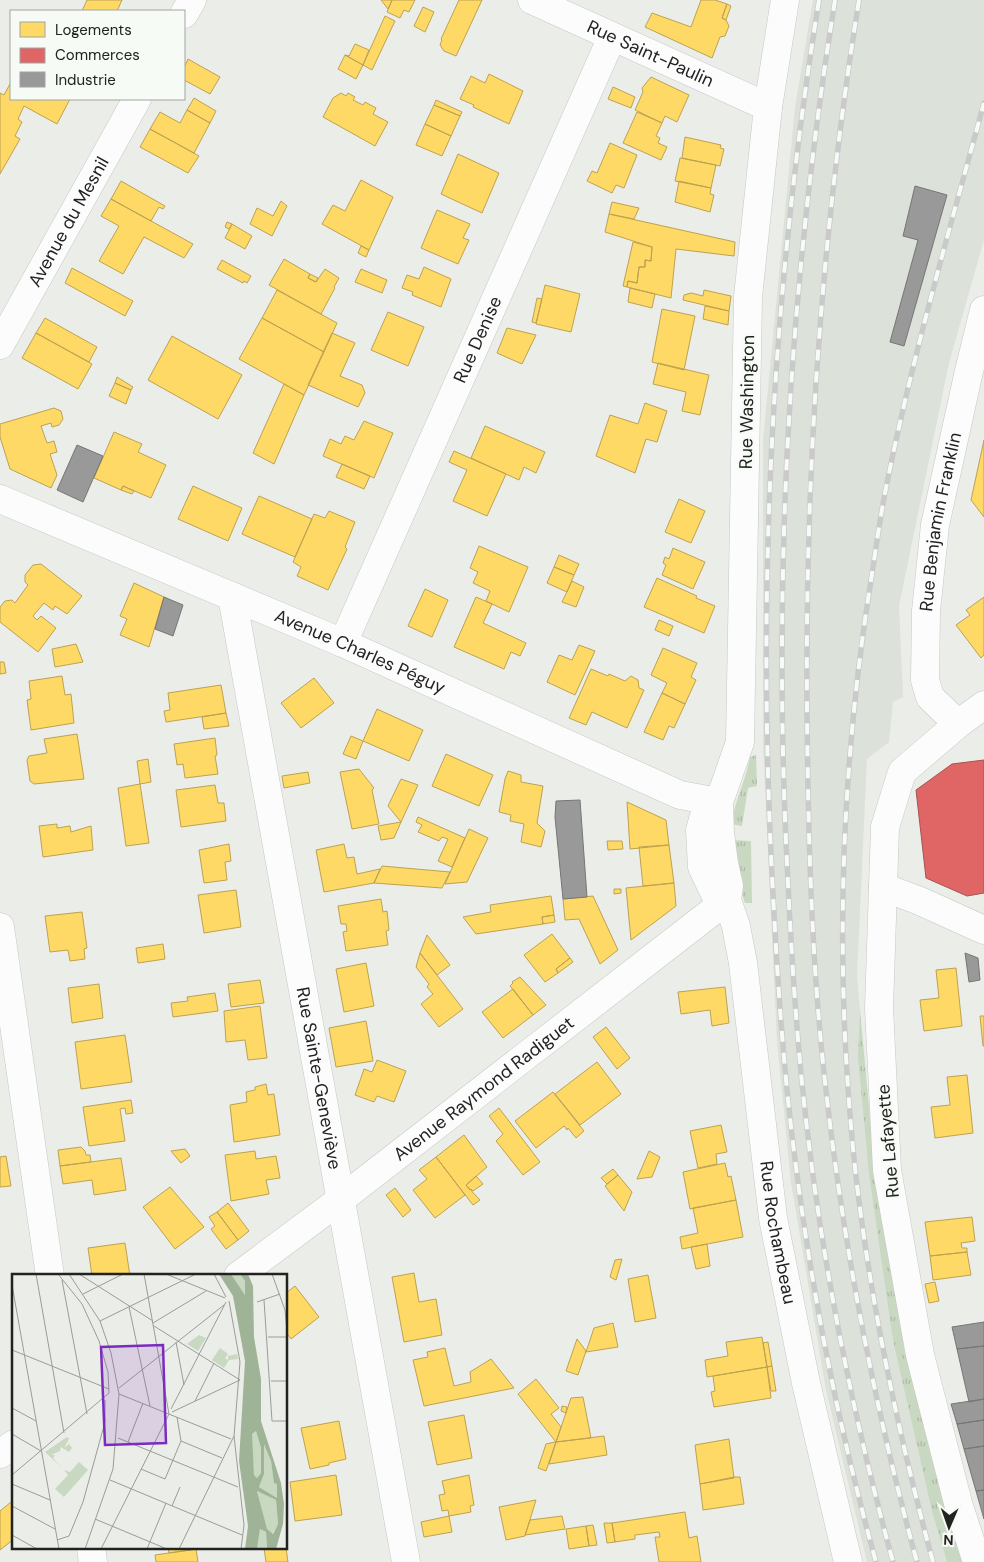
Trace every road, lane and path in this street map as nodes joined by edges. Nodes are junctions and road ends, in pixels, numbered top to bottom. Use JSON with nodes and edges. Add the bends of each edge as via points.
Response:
{"nodes":[{"id":1,"x":192,"y":0,"type":"edge"},
{"id":2,"x":532,"y":0,"type":"edge"},
{"id":3,"x":785,"y":0,"type":"edge"},
{"id":4,"x":185,"y":12,"type":"edge"},
{"id":5,"x":612,"y":37,"type":"junction"},
{"id":6,"x":136,"y":100,"type":"edge"},
{"id":7,"x":768,"y":107,"type":"junction"},
{"id":8,"x":984,"y":310,"type":"edge"},
{"id":9,"x":0,"y":345,"type":"edge"},
{"id":10,"x":0,"y":499,"type":"edge"},
{"id":11,"x":232,"y":596,"type":"junction"},
{"id":12,"x":344,"y":642,"type":"junction"},
{"id":13,"x":984,"y":705,"type":"edge"},
{"id":14,"x":958,"y":724,"type":"junction"},
{"id":15,"x":719,"y":802,"type":"junction"},
{"id":16,"x":883,"y":887,"type":"junction"},
{"id":17,"x":727,"y":900,"type":"junction"},
{"id":18,"x":0,"y":927,"type":"edge"},
{"id":19,"x":984,"y":930,"type":"edge"},
{"id":20,"x":340,"y":1200,"type":"junction"},
{"id":21,"x":50,"y":1274,"type":"edge"},
{"id":22,"x":241,"y":1274,"type":"edge"},
{"id":23,"x":12,"y":1445,"type":"edge"},
{"id":24,"x":0,"y":1454,"type":"edge"},
{"id":25,"x":406,"y":1562,"type":"edge"},
{"id":26,"x":848,"y":1562,"type":"edge"},
{"id":27,"x":976,"y":1562,"type":"edge"}],
"edges":[{"from":1,"to":4,"type":"street"},
{"from":2,"to":5,"type":"street","name":"Rue Saint-Paulin"},
{"from":3,"to":7,"type":"street","name":"Rue Washington"},
{"from":5,"to":7,"type":"street","name":"Rue Saint-Paulin"},
{"from":5,"to":12,"type":"street","name":"Rue Denise"},
{"from":6,"to":9,"type":"street","name":"Avenue du Mesnil"},
{"from":7,"to":15,"type":"street","name":"Rue Washington","via":[[748,297],[740,742]]},
{"from":8,"to":14,"type":"street","name":"Rue Benjamin Franklin","via":[[935,525],[926,611],[925,680],[930,697]]},
{"from":10,"to":11,"type":"street","name":"Avenue Charles Péguy"},
{"from":11,"to":12,"type":"street","name":"Avenue Charles Péguy"},
{"from":11,"to":20,"type":"street","name":"Rue Sainte-Geneviève"},
{"from":12,"to":15,"type":"street","name":"Avenue Charles Péguy","via":[[680,795]]},
{"from":13,"to":14,"type":"street"},
{"from":14,"to":16,"type":"street","name":"Rue Lafayette","via":[[902,772],[885,827]]},
{"from":15,"to":17,"type":"street","name":"Rue Rochambeau","via":[[724,863],[730,886]]},
{"from":16,"to":19,"type":"street"},
{"from":16,"to":27,"type":"street","name":"Rue Lafayette","via":[[879,1008],[887,1170],[920,1355]]},
{"from":17,"to":20,"type":"street","name":"Avenue Raymond Radiguet"},
{"from":17,"to":26,"type":"street","name":"Rue Rochambeau","via":[[743,963],[773,1218],[806,1383]]},
{"from":18,"to":21,"type":"street"},
{"from":20,"to":22,"type":"street","name":"Avenue Raymond Radiguet"},
{"from":20,"to":25,"type":"street","name":"Rue Sainte-Geneviève"},
{"from":23,"to":24,"type":"street"}]}
